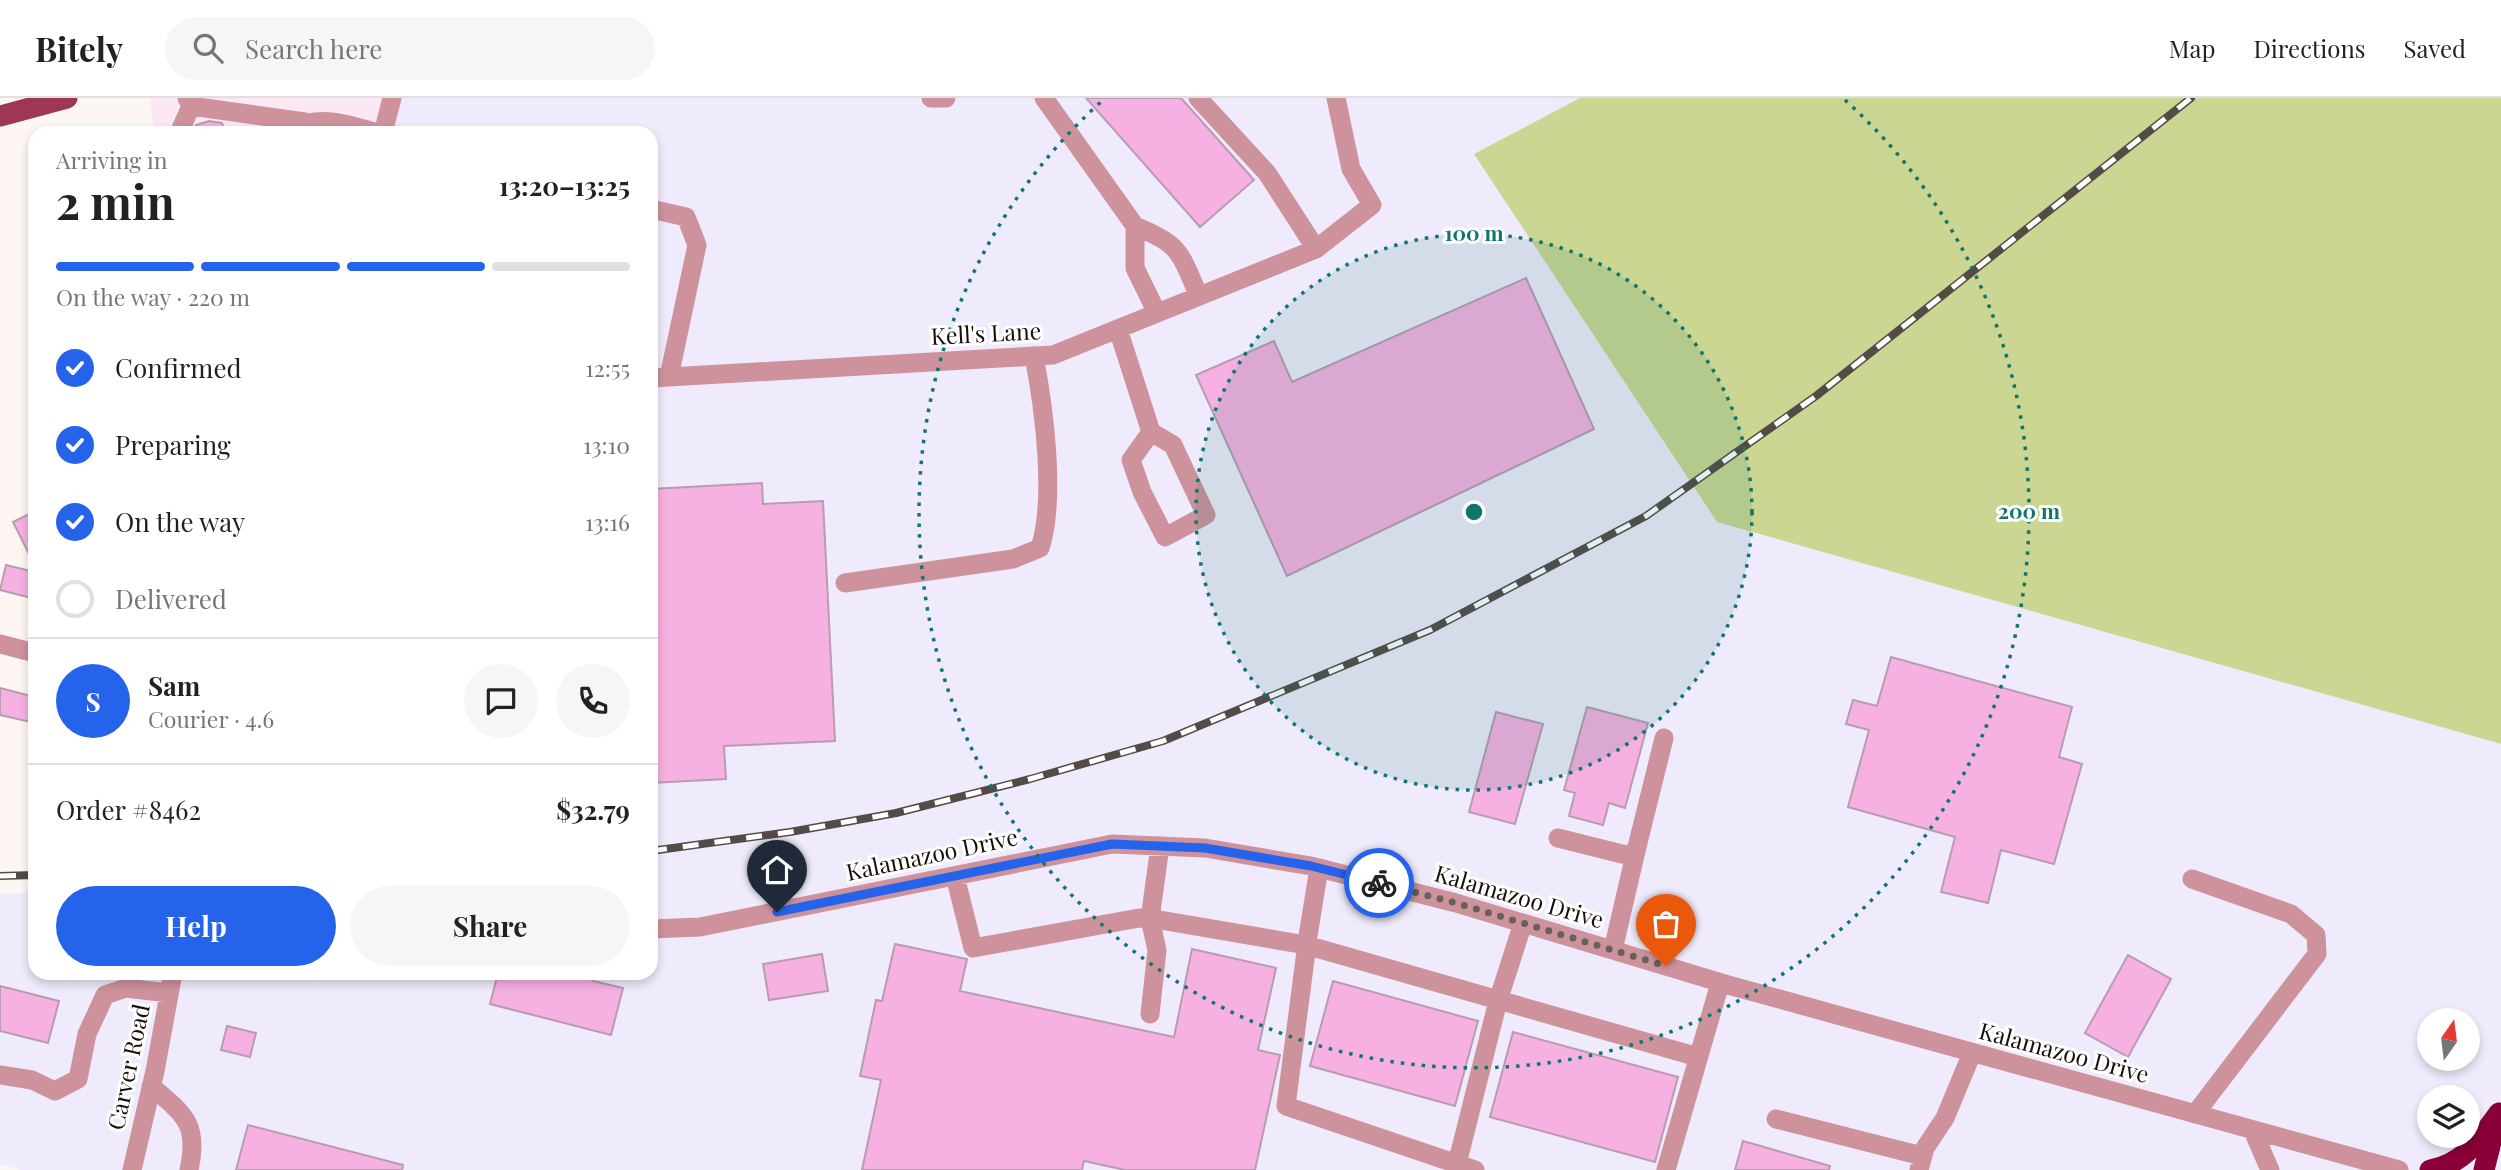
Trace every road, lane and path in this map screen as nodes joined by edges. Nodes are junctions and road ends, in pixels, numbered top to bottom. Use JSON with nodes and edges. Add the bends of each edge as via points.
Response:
{"nodes":[{"id":1,"x":67,"y":98,"type":"edge"},
{"id":2,"x":392,"y":98,"type":"edge"},
{"id":3,"x":931,"y":98,"type":"edge"},
{"id":4,"x":946,"y":98,"type":"edge"},
{"id":5,"x":1044,"y":98,"type":"edge"},
{"id":6,"x":1198,"y":98,"type":"edge"},
{"id":7,"x":1336,"y":98,"type":"edge"},
{"id":8,"x":189,"y":102,"type":"edge"},
{"id":9,"x":0,"y":116,"type":"edge"},
{"id":10,"x":305,"y":122,"type":"junction"},
{"id":11,"x":180,"y":126,"type":"edge"},
{"id":12,"x":298,"y":126,"type":"edge"},
{"id":13,"x":355,"y":126,"type":"edge"},
{"id":14,"x":385,"y":126,"type":"edge"},
{"id":15,"x":658,"y":211,"type":"edge"},
{"id":16,"x":1135,"y":226,"type":"junction"},
{"id":17,"x":1317,"y":249,"type":"junction"},
{"id":18,"x":1199,"y":296,"type":"junction"},
{"id":19,"x":1157,"y":313,"type":"junction"},
{"id":20,"x":1118,"y":329,"type":"junction"},
{"id":21,"x":1034,"y":356,"type":"junction"},
{"id":22,"x":660,"y":378,"type":"edge"},
{"id":23,"x":1152,"y":432,"type":"junction"},
{"id":24,"x":845,"y":583,"type":"dead end"},
{"id":25,"x":0,"y":644,"type":"edge"},
{"id":26,"x":28,"y":651,"type":"edge"},
{"id":27,"x":1664,"y":738,"type":"dead end"},
{"id":28,"x":1558,"y":838,"type":"dead end"},
{"id":29,"x":1160,"y":846,"type":"junction"},
{"id":30,"x":1635,"y":855,"type":"junction"},
{"id":31,"x":1319,"y":868,"type":"junction"},
{"id":32,"x":954,"y":876,"type":"junction"},
{"id":33,"x":2192,"y":879,"type":"dead end"},
{"id":34,"x":1150,"y":919,"type":"junction"},
{"id":35,"x":1523,"y":923,"type":"junction"},
{"id":36,"x":658,"y":929,"type":"edge"},
{"id":37,"x":1306,"y":945,"type":"junction"},
{"id":38,"x":1613,"y":950,"type":"junction"},
{"id":39,"x":172,"y":980,"type":"edge"},
{"id":40,"x":1720,"y":983,"type":"junction"},
{"id":41,"x":169,"y":993,"type":"junction"},
{"id":42,"x":1498,"y":1001,"type":"junction"},
{"id":43,"x":1150,"y":1014,"type":"dead end"},
{"id":44,"x":1972,"y":1053,"type":"junction"},
{"id":45,"x":1698,"y":1057,"type":"junction"},
{"id":46,"x":0,"y":1075,"type":"edge"},
{"id":47,"x":151,"y":1086,"type":"junction"},
{"id":48,"x":2500,"y":1108,"type":"edge"},
{"id":49,"x":2194,"y":1114,"type":"junction"},
{"id":50,"x":1776,"y":1119,"type":"dead end"},
{"id":51,"x":2253,"y":1131,"type":"junction"},
{"id":52,"x":1920,"y":1163,"type":"edge"},
{"id":53,"x":1466,"y":1167,"type":"edge"},
{"id":54,"x":132,"y":1170,"type":"edge"},
{"id":55,"x":189,"y":1170,"type":"edge"},
{"id":56,"x":1666,"y":1170,"type":"edge"},
{"id":57,"x":2270,"y":1170,"type":"edge"},
{"id":58,"x":2399,"y":1170,"type":"edge"},
{"id":59,"x":2430,"y":1170,"type":"edge"},
{"id":60,"x":2484,"y":1170,"type":"edge"}],
"edges":[{"from":1,"to":9,"type":"main road"},
{"from":2,"to":14,"type":"street"},
{"from":3,"to":4,"type":"street"},
{"from":5,"to":16,"type":"street"},
{"from":6,"to":17,"type":"street","via":[[1267,173]]},
{"from":7,"to":17,"type":"street","name":"Kell's Lane","via":[[1351,169],[1372,205]]},
{"from":8,"to":10,"type":"street"},
{"from":8,"to":11,"type":"street"},
{"from":10,"to":12,"type":"street"},
{"from":10,"to":13,"type":"street"},
{"from":15,"to":22,"type":"street","via":[[686,217],[697,244]]},
{"from":16,"to":18,"type":"street","via":[[1162,237],[1178,251]]},
{"from":16,"to":19,"type":"street","via":[[1135,268]]},
{"from":17,"to":18,"type":"street","name":"Kell's Lane"},
{"from":18,"to":19,"type":"street","name":"Kell's Lane"},
{"from":19,"to":20,"type":"street","name":"Kell's Lane"},
{"from":20,"to":21,"type":"street","name":"Kell's Lane","via":[[1053,355]]},
{"from":20,"to":23,"type":"street"},
{"from":21,"to":22,"type":"street","name":"Kell's Lane"},
{"from":21,"to":24,"type":"street","via":[[1045,442],[1046,529],[1040,548],[1013,559]]},
{"from":23,"to":23,"type":"street","via":[[1173,445],[1206,515],[1165,537],[1131,460]]},
{"from":25,"to":26,"type":"street"},
{"from":27,"to":30,"type":"street"},
{"from":28,"to":30,"type":"street"},
{"from":29,"to":31,"type":"street","name":"Kalamazoo Drive","via":[[1205,848]]},
{"from":29,"to":32,"type":"street","name":"Kalamazoo Drive","via":[[1112,844]]},
{"from":29,"to":34,"type":"street"},
{"from":30,"to":38,"type":"street"},
{"from":31,"to":35,"type":"street","name":"Kalamazoo Drive"},
{"from":31,"to":37,"type":"street"},
{"from":32,"to":34,"type":"street","via":[[973,948]]},
{"from":32,"to":36,"type":"street","name":"Kalamazoo Drive","via":[[700,928]]},
{"from":33,"to":49,"type":"street","via":[[2291,914],[2316,935],[2316,954]]},
{"from":34,"to":37,"type":"street"},
{"from":34,"to":43,"type":"street","via":[[1157,950]]},
{"from":35,"to":38,"type":"street","name":"Kalamazoo Drive"},
{"from":35,"to":42,"type":"street"},
{"from":37,"to":42,"type":"street"},
{"from":37,"to":53,"type":"street","via":[[1286,1107]]},
{"from":38,"to":40,"type":"street","name":"Kalamazoo Drive"},
{"from":39,"to":41,"type":"street","name":"Carver Road"},
{"from":40,"to":44,"type":"street","name":"Kalamazoo Drive"},
{"from":40,"to":45,"type":"street"},
{"from":41,"to":46,"type":"street","via":[[126,988],[105,995],[87,1034],[78,1079],[55,1091],[32,1080]]},
{"from":41,"to":47,"type":"street","name":"Carver Road"},
{"from":42,"to":45,"type":"street"},
{"from":42,"to":53,"type":"street"},
{"from":44,"to":49,"type":"street","name":"Kalamazoo Drive"},
{"from":44,"to":52,"type":"street"},
{"from":45,"to":56,"type":"street"},
{"from":47,"to":54,"type":"street","name":"Carver Road"},
{"from":47,"to":55,"type":"street","via":[[191,1127],[194,1147]]},
{"from":48,"to":59,"type":"highway","via":[[2462,1158]]},
{"from":48,"to":60,"type":"highway"},
{"from":49,"to":51,"type":"street","name":"Kalamazoo Drive"},
{"from":50,"to":52,"type":"street"},
{"from":51,"to":57,"type":"street"},
{"from":51,"to":58,"type":"street","name":"Kalamazoo Drive"}]}
